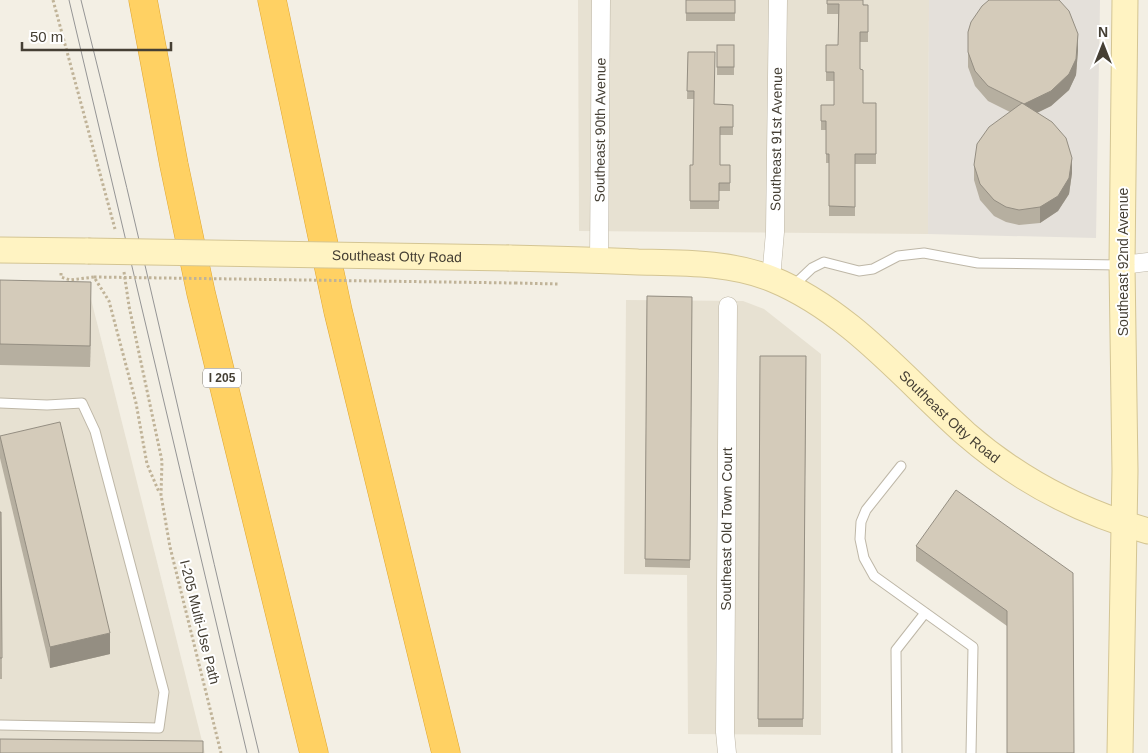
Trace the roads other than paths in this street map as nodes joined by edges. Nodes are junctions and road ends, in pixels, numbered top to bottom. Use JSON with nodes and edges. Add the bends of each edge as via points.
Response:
{"nodes":[{"id":1,"x":143,"y":0,"type":"edge"},
{"id":2,"x":272,"y":0,"type":"edge"},
{"id":3,"x":290,"y":0,"type":"edge"},
{"id":4,"x":601,"y":0,"type":"edge"},
{"id":5,"x":778,"y":0,"type":"edge"},
{"id":6,"x":1125,"y":0,"type":"edge"},
{"id":7,"x":290,"y":90,"type":"junction"},
{"id":8,"x":0,"y":250,"type":"edge"},
{"id":9,"x":599,"y":260,"type":"junction"},
{"id":10,"x":1148,"y":262,"type":"edge"},
{"id":11,"x":1122,"y":265,"type":"junction"},
{"id":12,"x":781,"y":283,"type":"junction"},
{"id":13,"x":728,"y":306,"type":"dead end"},
{"id":14,"x":0,"y":403,"type":"edge"},
{"id":15,"x":901,"y":466,"type":"dead end"},
{"id":16,"x":1124,"y":524,"type":"junction"},
{"id":17,"x":1148,"y":531,"type":"edge"},
{"id":18,"x":925,"y":613,"type":"junction"},
{"id":19,"x":0,"y":725,"type":"edge"},
{"id":20,"x":314,"y":753,"type":"edge"},
{"id":21,"x":446,"y":753,"type":"edge"},
{"id":22,"x":727,"y":753,"type":"edge"},
{"id":23,"x":897,"y":753,"type":"edge"},
{"id":24,"x":971,"y":753,"type":"edge"},
{"id":25,"x":1120,"y":753,"type":"edge"}],
"edges":[{"from":1,"to":20,"type":"highway","number":"I 205","via":[[202,293]]},
{"from":2,"to":7,"type":"highway"},
{"from":3,"to":7,"type":"highway"},
{"from":4,"to":9,"type":"street","name":"Southeast 90th Avenue"},
{"from":5,"to":12,"type":"street","name":"Southeast 91st Avenue","via":[[775,232]]},
{"from":6,"to":11,"type":"street","name":"Southeast 92nd Avenue"},
{"from":7,"to":21,"type":"highway","via":[[338,311]]},
{"from":8,"to":9,"type":"street","name":"Southeast Otty Road","bridge":true},
{"from":9,"to":12,"type":"street","name":"Southeast Otty Road","via":[[720,266]]},
{"from":10,"to":11,"type":"street"},
{"from":11,"to":12,"type":"lane","via":[[978,263],[924,253],[898,256],[874,269],[859,271],[824,262]]},
{"from":11,"to":16,"type":"street","name":"Southeast 92nd Avenue"},
{"from":12,"to":16,"type":"street","name":"Southeast Otty Road","via":[[849,325],[968,435],[1025,479],[1053,496]]},
{"from":13,"to":22,"type":"street","name":"Southeast Old Town Court"},
{"from":14,"to":19,"type":"lane","via":[[82,403],[95,431],[164,692],[159,728]]},
{"from":15,"to":18,"type":"lane","via":[[866,510],[860,539],[864,558],[874,576]]},
{"from":16,"to":17,"type":"street","name":"Southeast Otty Road"},
{"from":16,"to":25,"type":"street","name":"Southeast 92nd Avenue"},
{"from":18,"to":23,"type":"lane","via":[[896,650]]},
{"from":18,"to":24,"type":"lane","via":[[973,647]]}]}
